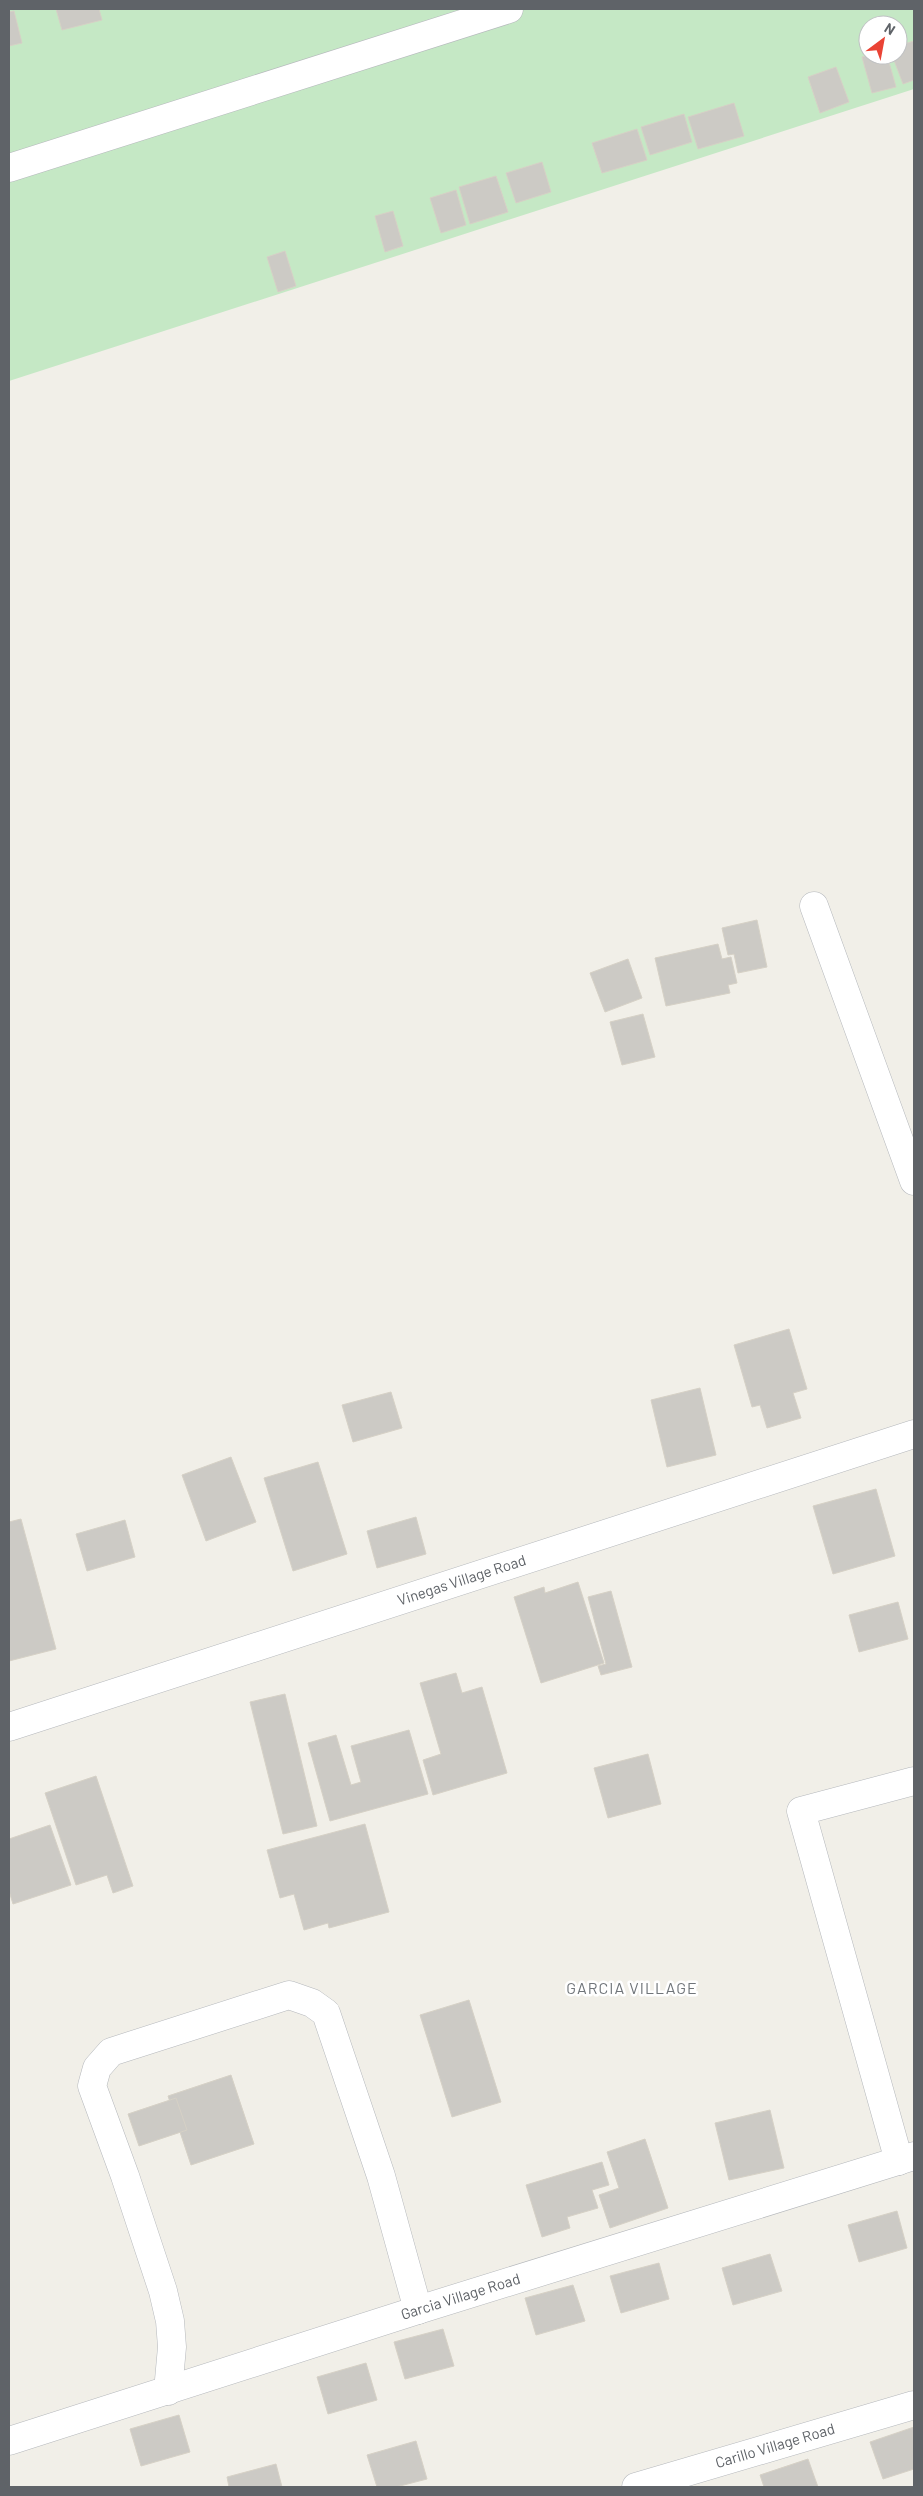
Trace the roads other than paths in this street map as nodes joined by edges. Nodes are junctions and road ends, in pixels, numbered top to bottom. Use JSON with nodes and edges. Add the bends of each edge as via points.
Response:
{"nodes":[{"id":1,"x":509,"y":9,"type":"edge"},
{"id":2,"x":9,"y":168,"type":"edge"},
{"id":3,"x":814,"y":906,"type":"dead end"},
{"id":4,"x":914,"y":1181,"type":"edge"},
{"id":5,"x":914,"y":1434,"type":"edge"},
{"id":6,"x":9,"y":1727,"type":"edge"},
{"id":7,"x":914,"y":1781,"type":"edge"},
{"id":8,"x":906,"y":2159,"type":"edge"},
{"id":9,"x":418,"y":2310,"type":"junction"},
{"id":10,"x":168,"y":2391,"type":"junction"},
{"id":11,"x":914,"y":2405,"type":"edge"},
{"id":12,"x":9,"y":2441,"type":"edge"},
{"id":13,"x":636,"y":2487,"type":"edge"}],
"edges":[{"from":1,"to":2,"type":"street"},
{"from":3,"to":4,"type":"street"},
{"from":5,"to":6,"type":"street","name":"Vinegas Village Road"},
{"from":7,"to":8,"type":"street","via":[[801,1811]]},
{"from":8,"to":9,"type":"street","name":"Garcia Village Road"},
{"from":9,"to":10,"type":"street","name":"Garcia Village Road"},
{"from":9,"to":10,"type":"street","via":[[381,2176],[326,2013],[312,2003],[289,1995],[112,2052],[97,2068],[92,2086],[165,2298],[172,2347]]},
{"from":10,"to":12,"type":"street","name":"Garcia Village Road"},
{"from":11,"to":13,"type":"street","name":"Carillo Village Road"}]}
